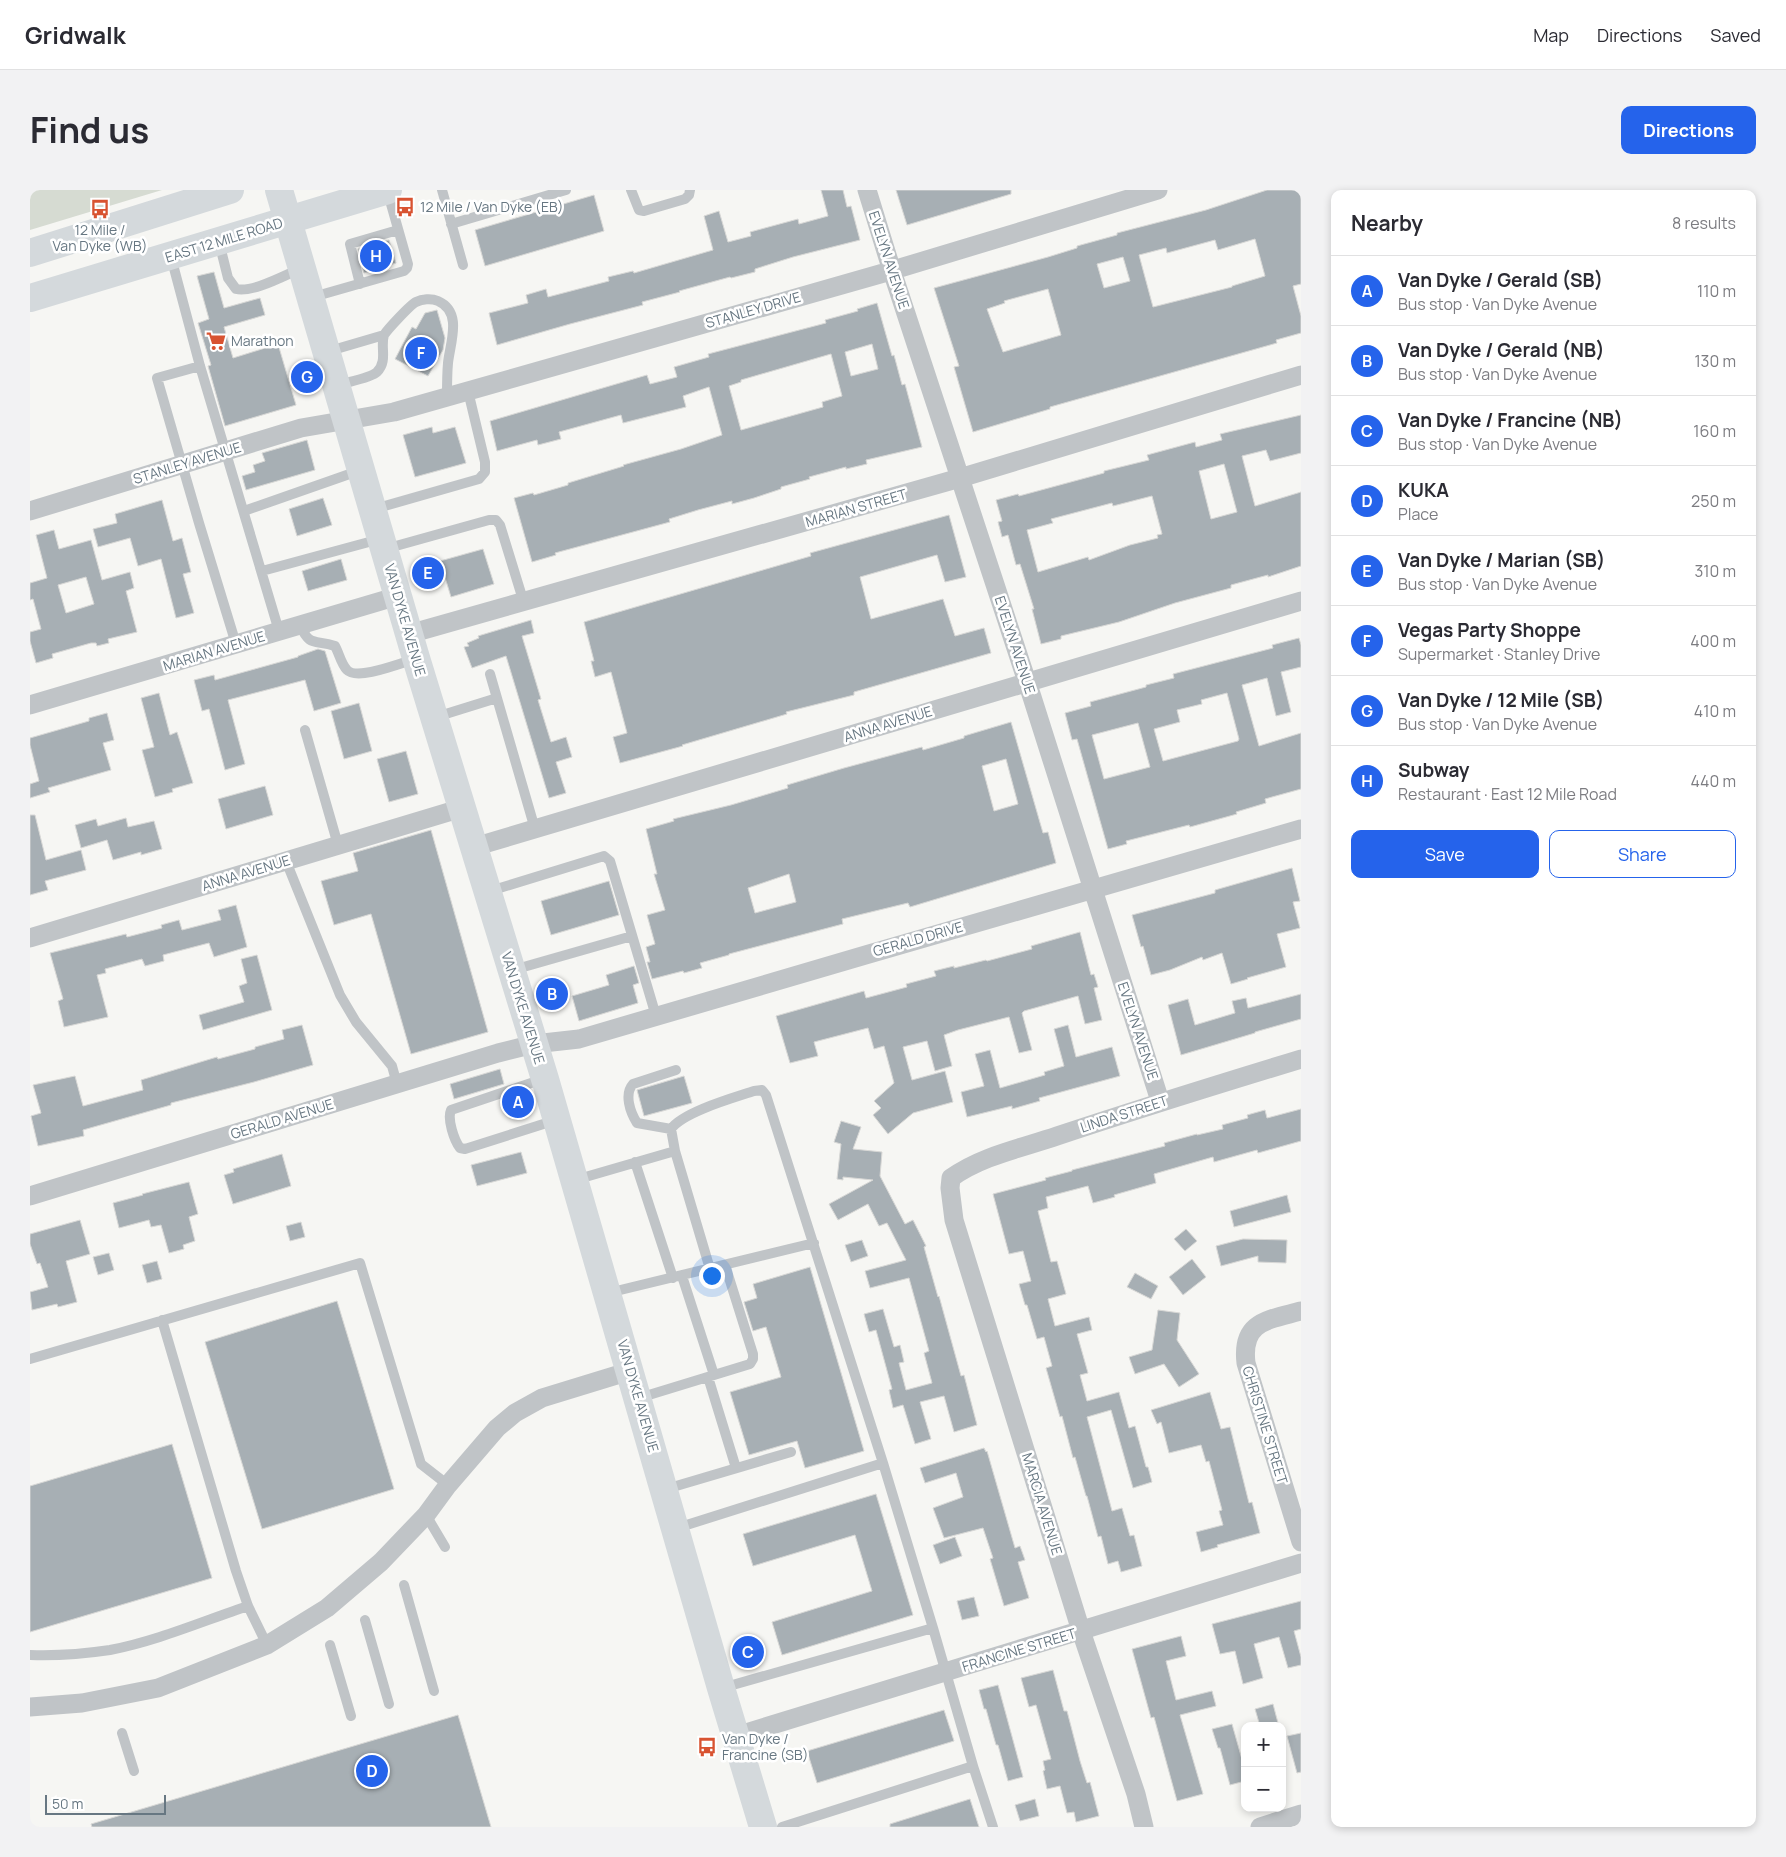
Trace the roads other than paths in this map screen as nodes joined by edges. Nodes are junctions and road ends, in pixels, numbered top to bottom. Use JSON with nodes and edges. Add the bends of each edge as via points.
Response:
{"nodes":[{"id":1,"x":230,"y":190,"type":"edge"},
{"id":2,"x":279,"y":190,"type":"edge"},
{"id":3,"x":388,"y":190,"type":"edge"},
{"id":4,"x":442,"y":190,"type":"edge"},
{"id":5,"x":566,"y":190,"type":"edge"},
{"id":6,"x":631,"y":190,"type":"edge"},
{"id":7,"x":690,"y":190,"type":"edge"},
{"id":8,"x":867,"y":190,"type":"edge"},
{"id":9,"x":1158,"y":190,"type":"edge"},
{"id":10,"x":353,"y":195,"type":"edge"},
{"id":11,"x":288,"y":221,"type":"junction"},
{"id":12,"x":451,"y":224,"type":"junction"},
{"id":13,"x":398,"y":230,"type":"junction"},
{"id":14,"x":219,"y":242,"type":"junction"},
{"id":15,"x":30,"y":253,"type":"edge"},
{"id":16,"x":171,"y":256,"type":"junction"},
{"id":17,"x":463,"y":265,"type":"dead end"},
{"id":18,"x":302,"y":268,"type":"junction"},
{"id":19,"x":892,"y":271,"type":"junction"},
{"id":20,"x":360,"y":284,"type":"junction"},
{"id":21,"x":30,"y":298,"type":"edge"},
{"id":22,"x":309,"y":298,"type":"junction"},
{"id":23,"x":384,"y":335,"type":"junction"},
{"id":24,"x":326,"y":352,"type":"junction"},
{"id":25,"x":200,"y":366,"type":"junction"},
{"id":26,"x":1301,"y":375,"type":"edge"},
{"id":27,"x":336,"y":386,"type":"junction"},
{"id":28,"x":468,"y":391,"type":"junction"},
{"id":29,"x":447,"y":397,"type":"junction"},
{"id":30,"x":346,"y":420,"type":"junction"},
{"id":31,"x":226,"y":451,"type":"junction"},
{"id":32,"x":183,"y":464,"type":"junction"},
{"id":33,"x":361,"y":470,"type":"junction"},
{"id":34,"x":960,"y":478,"type":"junction"},
{"id":35,"x":372,"y":510,"type":"junction"},
{"id":36,"x":30,"y":511,"type":"edge"},
{"id":37,"x":244,"y":511,"type":"junction"},
{"id":38,"x":382,"y":544,"type":"junction"},
{"id":39,"x":262,"y":571,"type":"junction"},
{"id":40,"x":398,"y":596,"type":"junction"},
{"id":41,"x":1301,"y":601,"type":"edge"},
{"id":42,"x":524,"y":603,"type":"junction"},
{"id":43,"x":300,"y":625,"type":"junction"},
{"id":44,"x":280,"y":631,"type":"junction"},
{"id":45,"x":236,"y":644,"type":"junction"},
{"id":46,"x":412,"y":646,"type":"junction"},
{"id":47,"x":490,"y":674,"type":"dead end"},
{"id":48,"x":1027,"y":682,"type":"junction"},
{"id":49,"x":497,"y":698,"type":"junction"},
{"id":50,"x":30,"y":705,"type":"edge"},
{"id":51,"x":434,"y":718,"type":"junction"},
{"id":52,"x":305,"y":730,"type":"dead end"},
{"id":53,"x":462,"y":808,"type":"junction"},
{"id":54,"x":535,"y":829,"type":"junction"},
{"id":55,"x":1301,"y":829,"type":"edge"},
{"id":56,"x":338,"y":845,"type":"junction"},
{"id":57,"x":474,"y":848,"type":"junction"},
{"id":58,"x":286,"y":861,"type":"junction"},
{"id":59,"x":1093,"y":890,"type":"junction"},
{"id":60,"x":488,"y":891,"type":"junction"},
{"id":61,"x":632,"y":936,"type":"junction"},
{"id":62,"x":30,"y":938,"type":"edge"},
{"id":63,"x":512,"y":970,"type":"junction"},
{"id":64,"x":656,"y":1016,"type":"junction"},
{"id":65,"x":534,"y":1044,"type":"junction"},
{"id":66,"x":1301,"y":1059,"type":"edge"},
{"id":67,"x":676,"y":1070,"type":"dead end"},
{"id":68,"x":545,"y":1079,"type":"junction"},
{"id":69,"x":397,"y":1084,"type":"junction"},
{"id":70,"x":1160,"y":1101,"type":"junction"},
{"id":71,"x":557,"y":1120,"type":"junction"},
{"id":72,"x":671,"y":1129,"type":"junction"},
{"id":73,"x":675,"y":1151,"type":"junction"},
{"id":74,"x":635,"y":1162,"type":"junction"},
{"id":75,"x":952,"y":1178,"type":"joint"},
{"id":76,"x":574,"y":1180,"type":"junction"},
{"id":77,"x":30,"y":1196,"type":"edge"},
{"id":78,"x":814,"y":1243,"type":"junction"},
{"id":79,"x":725,"y":1265,"type":"junction"},
{"id":80,"x":710,"y":1269,"type":"junction"},
{"id":81,"x":677,"y":1277,"type":"junction"},
{"id":82,"x":608,"y":1293,"type":"junction"},
{"id":83,"x":1301,"y":1311,"type":"edge"},
{"id":84,"x":162,"y":1320,"type":"junction"},
{"id":85,"x":30,"y":1359,"type":"edge"},
{"id":86,"x":630,"y":1371,"type":"junction"},
{"id":87,"x":711,"y":1376,"type":"junction"},
{"id":88,"x":638,"y":1398,"type":"junction"},
{"id":89,"x":791,"y":1452,"type":"dead end"},
{"id":90,"x":883,"y":1463,"type":"junction"},
{"id":91,"x":736,"y":1468,"type":"junction"},
{"id":92,"x":448,"y":1485,"type":"junction"},
{"id":93,"x":665,"y":1490,"type":"junction"},
{"id":94,"x":426,"y":1515,"type":"junction"},
{"id":95,"x":676,"y":1528,"type":"junction"},
{"id":96,"x":1301,"y":1542,"type":"edge"},
{"id":97,"x":445,"y":1547,"type":"dead end"},
{"id":98,"x":1301,"y":1563,"type":"edge"},
{"id":99,"x":404,"y":1585,"type":"dead end"},
{"id":100,"x":248,"y":1606,"type":"junction"},
{"id":101,"x":365,"y":1620,"type":"dead end"},
{"id":102,"x":933,"y":1628,"type":"junction"},
{"id":103,"x":1081,"y":1631,"type":"junction"},
{"id":104,"x":267,"y":1645,"type":"junction"},
{"id":105,"x":330,"y":1645,"type":"dead end"},
{"id":106,"x":30,"y":1656,"type":"edge"},
{"id":107,"x":946,"y":1673,"type":"junction"},
{"id":108,"x":721,"y":1688,"type":"junction"},
{"id":109,"x":434,"y":1691,"type":"dead end"},
{"id":110,"x":388,"y":1704,"type":"dead end"},
{"id":111,"x":30,"y":1707,"type":"edge"},
{"id":112,"x":351,"y":1716,"type":"dead end"},
{"id":113,"x":122,"y":1733,"type":"dead end"},
{"id":114,"x":736,"y":1736,"type":"junction"},
{"id":115,"x":973,"y":1766,"type":"junction"},
{"id":116,"x":134,"y":1770,"type":"dead end"},
{"id":117,"x":1301,"y":1814,"type":"edge"},
{"id":118,"x":763,"y":1827,"type":"edge"},
{"id":119,"x":782,"y":1827,"type":"edge"},
{"id":120,"x":993,"y":1827,"type":"edge"},
{"id":121,"x":1144,"y":1827,"type":"edge"},
{"id":122,"x":1260,"y":1827,"type":"edge"}],
"edges":[{"from":1,"to":15,"type":"main road"},
{"from":2,"to":11,"type":"main road","name":"VAN DYKE AVENUE"},
{"from":3,"to":10,"type":"main road","name":"EAST 12 MILE ROAD"},
{"from":3,"to":13,"type":"lane"},
{"from":4,"to":12,"type":"lane"},
{"from":5,"to":12,"type":"lane"},
{"from":6,"to":7,"type":"lane","via":[[636,206],[644,211],[685,198]]},
{"from":8,"to":19,"type":"street","name":"EVELYN AVENUE"},
{"from":9,"to":19,"type":"street","name":"STANLEY DRIVE"},
{"from":10,"to":11,"type":"main road","name":"EAST 12 MILE ROAD"},
{"from":11,"to":14,"type":"main road","name":"EAST 12 MILE ROAD"},
{"from":11,"to":18,"type":"main road","name":"VAN DYKE AVENUE"},
{"from":12,"to":17,"type":"lane"},
{"from":13,"to":20,"type":"lane","via":[[407,268]]},
{"from":13,"to":20,"type":"lane","via":[[350,244]]},
{"from":14,"to":16,"type":"main road","name":"EAST 12 MILE ROAD"},
{"from":14,"to":18,"type":"lane","via":[[228,278],[236,289],[260,286]]},
{"from":16,"to":21,"type":"main road","name":"EAST 12 MILE ROAD"},
{"from":16,"to":25,"type":"lane"},
{"from":18,"to":22,"type":"main road","name":"VAN DYKE AVENUE"},
{"from":19,"to":28,"type":"street","name":"STANLEY DRIVE"},
{"from":19,"to":34,"type":"street","name":"EVELYN AVENUE"},
{"from":20,"to":22,"type":"lane"},
{"from":22,"to":24,"type":"main road","name":"VAN DYKE AVENUE"},
{"from":23,"to":24,"type":"lane"},
{"from":23,"to":27,"type":"lane","via":[[384,357],[376,373]]},
{"from":23,"to":29,"type":"lane","via":[[414,303],[432,299],[446,306],[454,328],[448,362]]},
{"from":24,"to":27,"type":"main road","name":"VAN DYKE AVENUE"},
{"from":25,"to":31,"type":"lane"},
{"from":25,"to":32,"type":"lane","via":[[157,378]]},
{"from":26,"to":34,"type":"street","name":"MARIAN STREET"},
{"from":27,"to":30,"type":"main road","name":"VAN DYKE AVENUE"},
{"from":28,"to":29,"type":"street","name":"STANLEY DRIVE"},
{"from":28,"to":35,"type":"lane","via":[[485,472],[479,479]]},
{"from":29,"to":30,"type":"street","name":"STANLEY DRIVE","via":[[394,412]]},
{"from":30,"to":31,"type":"street","name":"STANLEY AVENUE","via":[[301,428]]},
{"from":30,"to":33,"type":"main road","name":"VAN DYKE AVENUE"},
{"from":31,"to":32,"type":"street","name":"STANLEY AVENUE"},
{"from":31,"to":37,"type":"lane"},
{"from":32,"to":36,"type":"street","name":"STANLEY AVENUE"},
{"from":32,"to":45,"type":"lane"},
{"from":33,"to":35,"type":"main road","name":"VAN DYKE AVENUE"},
{"from":33,"to":37,"type":"lane"},
{"from":34,"to":42,"type":"street","name":"MARIAN STREET"},
{"from":34,"to":48,"type":"street","name":"EVELYN AVENUE"},
{"from":35,"to":38,"type":"main road","name":"VAN DYKE AVENUE"},
{"from":37,"to":39,"type":"lane"},
{"from":38,"to":39,"type":"lane"},
{"from":38,"to":40,"type":"main road","name":"VAN DYKE AVENUE"},
{"from":38,"to":42,"type":"lane","via":[[496,520]]},
{"from":39,"to":44,"type":"lane"},
{"from":40,"to":43,"type":"street","name":"MARIAN AVENUE"},
{"from":40,"to":46,"type":"main road","name":"VAN DYKE AVENUE"},
{"from":41,"to":48,"type":"street","name":"ANNA AVENUE"},
{"from":42,"to":46,"type":"street","name":"MARIAN STREET"},
{"from":43,"to":44,"type":"street","name":"MARIAN AVENUE"},
{"from":43,"to":46,"type":"lane","via":[[308,640],[334,646],[346,670],[353,674],[363,674]]},
{"from":44,"to":45,"type":"street","name":"MARIAN AVENUE"},
{"from":45,"to":50,"type":"street","name":"MARIAN AVENUE"},
{"from":46,"to":51,"type":"main road","name":"VAN DYKE AVENUE"},
{"from":47,"to":49,"type":"lane"},
{"from":48,"to":54,"type":"street","name":"ANNA AVENUE"},
{"from":48,"to":59,"type":"street","name":"EVELYN AVENUE"},
{"from":49,"to":51,"type":"lane"},
{"from":49,"to":54,"type":"lane"},
{"from":51,"to":53,"type":"main road","name":"VAN DYKE AVENUE"},
{"from":52,"to":56,"type":"lane"},
{"from":53,"to":56,"type":"street","name":"ANNA AVENUE"},
{"from":53,"to":57,"type":"main road","name":"VAN DYKE AVENUE"},
{"from":54,"to":57,"type":"street","name":"ANNA AVENUE"},
{"from":55,"to":59,"type":"street","name":"GERALD DRIVE"},
{"from":56,"to":58,"type":"street","name":"ANNA AVENUE"},
{"from":57,"to":60,"type":"main road","name":"VAN DYKE AVENUE"},
{"from":58,"to":62,"type":"street","name":"ANNA AVENUE"},
{"from":58,"to":69,"type":"lane","via":[[340,995],[356,1022],[392,1066]]},
{"from":59,"to":64,"type":"street","name":"GERALD DRIVE"},
{"from":59,"to":70,"type":"street","name":"EVELYN AVENUE"},
{"from":60,"to":61,"type":"lane","via":[[604,856],[610,860]]},
{"from":60,"to":63,"type":"main road","name":"VAN DYKE AVENUE"},
{"from":61,"to":63,"type":"lane"},
{"from":61,"to":64,"type":"lane"},
{"from":63,"to":65,"type":"main road","name":"VAN DYKE AVENUE"},
{"from":64,"to":65,"type":"street","name":"GERALD DRIVE","via":[[579,1039]]},
{"from":65,"to":68,"type":"main road","name":"VAN DYKE AVENUE"},
{"from":65,"to":69,"type":"street","name":"GERALD AVENUE"},
{"from":66,"to":70,"type":"street","name":"LINDA STREET"},
{"from":67,"to":72,"type":"lane","via":[[633,1084],[627,1095],[637,1123]]},
{"from":68,"to":71,"type":"main road","name":"VAN DYKE AVENUE"},
{"from":68,"to":71,"type":"lane","via":[[451,1110],[449,1115],[456,1143],[465,1148]]},
{"from":69,"to":77,"type":"street","name":"GERALD AVENUE"},
{"from":70,"to":75,"type":"street","name":"LINDA STREET","via":[[964,1168]]},
{"from":71,"to":76,"type":"main road","name":"VAN DYKE AVENUE"},
{"from":72,"to":73,"type":"lane"},
{"from":72,"to":78,"type":"lane","via":[[696,1112],[762,1090]]},
{"from":73,"to":74,"type":"lane"},
{"from":73,"to":80,"type":"lane"},
{"from":74,"to":76,"type":"lane"},
{"from":74,"to":81,"type":"lane"},
{"from":75,"to":103,"type":"street","name":"MARCIA AVENUE","via":[[954,1220]]},
{"from":76,"to":82,"type":"main road","name":"VAN DYKE AVENUE"},
{"from":78,"to":79,"type":"lane"},
{"from":78,"to":90,"type":"lane"},
{"from":79,"to":80,"type":"lane"},
{"from":79,"to":87,"type":"lane","via":[[754,1354],[750,1364]]},
{"from":80,"to":81,"type":"lane"},
{"from":81,"to":82,"type":"lane"},
{"from":81,"to":87,"type":"lane"},
{"from":82,"to":86,"type":"main road","name":"VAN DYKE AVENUE"},
{"from":83,"to":96,"type":"street","name":"CHRISTINE STREET","via":[[1257,1326],[1247,1336],[1244,1348]]},
{"from":84,"to":85,"type":"lane"},
{"from":84,"to":92,"type":"lane","via":[[360,1263],[421,1464]]},
{"from":84,"to":100,"type":"lane"},
{"from":86,"to":88,"type":"main road","name":"VAN DYKE AVENUE"},
{"from":86,"to":92,"type":"street","via":[[542,1398],[515,1413],[497,1428]]},
{"from":87,"to":88,"type":"lane"},
{"from":87,"to":91,"type":"lane"},
{"from":88,"to":93,"type":"main road","name":"VAN DYKE AVENUE"},
{"from":89,"to":91,"type":"lane"},
{"from":90,"to":95,"type":"lane"},
{"from":90,"to":102,"type":"lane"},
{"from":91,"to":93,"type":"lane"},
{"from":92,"to":94,"type":"street"},
{"from":93,"to":95,"type":"main road","name":"VAN DYKE AVENUE"},
{"from":94,"to":97,"type":"lane"},
{"from":94,"to":104,"type":"street","via":[[381,1562],[327,1608]]},
{"from":95,"to":108,"type":"main road","name":"VAN DYKE AVENUE"},
{"from":98,"to":103,"type":"street","name":"FRANCINE STREET"},
{"from":99,"to":109,"type":"lane"},
{"from":100,"to":104,"type":"lane"},
{"from":100,"to":106,"type":"lane","via":[[110,1650]]},
{"from":101,"to":110,"type":"lane"},
{"from":102,"to":107,"type":"lane"},
{"from":102,"to":108,"type":"lane"},
{"from":103,"to":107,"type":"street","name":"FRANCINE STREET"},
{"from":103,"to":121,"type":"street","name":"MARCIA AVENUE"},
{"from":104,"to":111,"type":"street","via":[[158,1688],[82,1703]]},
{"from":105,"to":112,"type":"lane"},
{"from":107,"to":114,"type":"street","name":"FRANCINE STREET"},
{"from":107,"to":115,"type":"lane"},
{"from":108,"to":114,"type":"main road","name":"VAN DYKE AVENUE"},
{"from":113,"to":116,"type":"lane"},
{"from":114,"to":118,"type":"main road","name":"VAN DYKE AVENUE"},
{"from":115,"to":119,"type":"lane"},
{"from":115,"to":120,"type":"lane"},
{"from":117,"to":122,"type":"street"}]}
